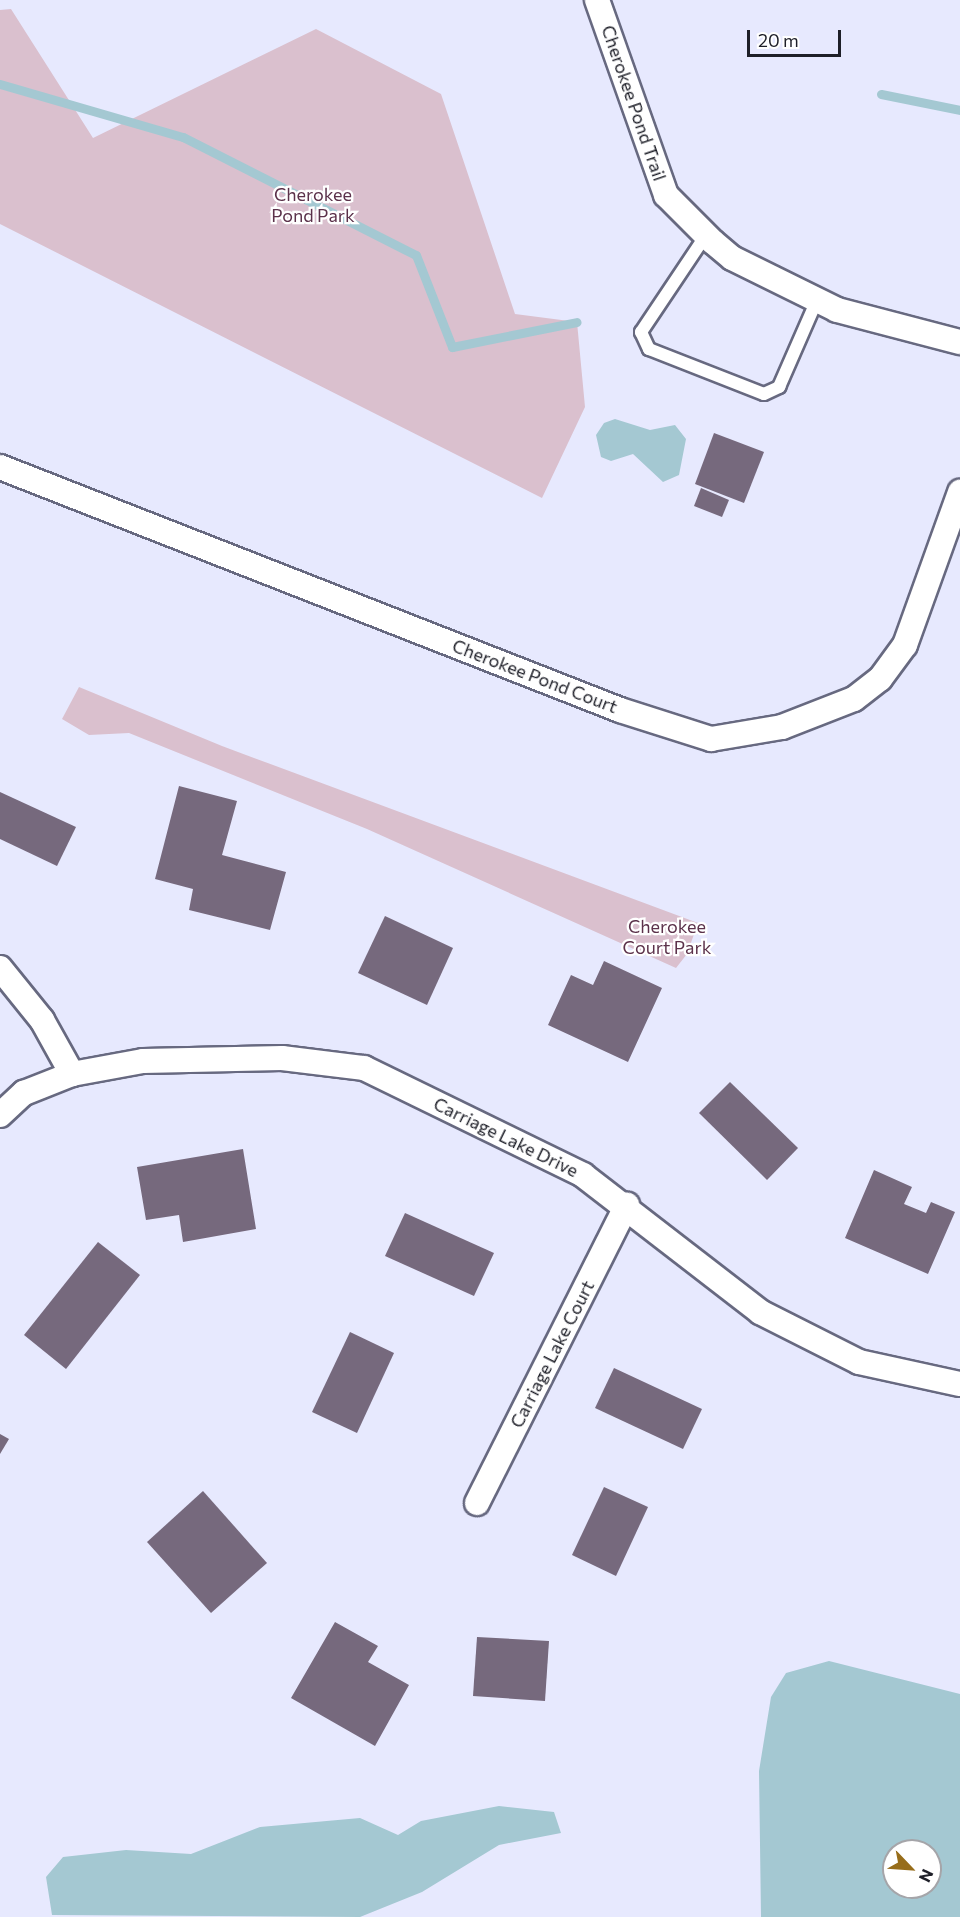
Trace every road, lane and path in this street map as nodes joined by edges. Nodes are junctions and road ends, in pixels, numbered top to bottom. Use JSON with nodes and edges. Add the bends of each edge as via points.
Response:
{"nodes":[{"id":1,"x":597,"y":0,"type":"edge"},
{"id":2,"x":706,"y":235,"type":"junction"},
{"id":3,"x":817,"y":300,"type":"junction"},
{"id":4,"x":960,"y":342,"type":"edge"},
{"id":5,"x":0,"y":467,"type":"edge"},
{"id":6,"x":960,"y":492,"type":"edge"},
{"id":7,"x":0,"y":968,"type":"edge"},
{"id":8,"x":72,"y":1074,"type":"junction"},
{"id":9,"x":0,"y":1115,"type":"edge"},
{"id":10,"x":627,"y":1205,"type":"junction"},
{"id":11,"x":960,"y":1384,"type":"edge"},
{"id":12,"x":477,"y":1503,"type":"dead end"}],
"edges":[{"from":1,"to":2,"type":"street","name":"Cherokee Pond Trail","via":[[666,195]]},
{"from":2,"to":3,"type":"street","name":"Cherokee Pond Trail","via":[[732,258]]},
{"from":2,"to":3,"type":"lane","via":[[641,332],[649,349],[764,394],[779,387]]},
{"from":3,"to":4,"type":"street","name":"Cherokee Pond Trail","via":[[837,310]]},
{"from":5,"to":6,"type":"street","name":"Cherokee Pond Court","via":[[609,706],[711,738],[782,727],[854,699],[880,679],[905,645]]},
{"from":7,"to":8,"type":"street","via":[[42,1020]]},
{"from":8,"to":9,"type":"street","name":"Carriage Lake Drive","via":[[24,1093]]},
{"from":8,"to":10,"type":"street","name":"Carriage Lake Drive","via":[[201,1056],[282,1058],[364,1068],[534,1148]]},
{"from":10,"to":11,"type":"street","name":"Carriage Lake Drive","via":[[760,1312],[859,1362]]},
{"from":10,"to":12,"type":"street","name":"Carriage Lake Court"}]}
